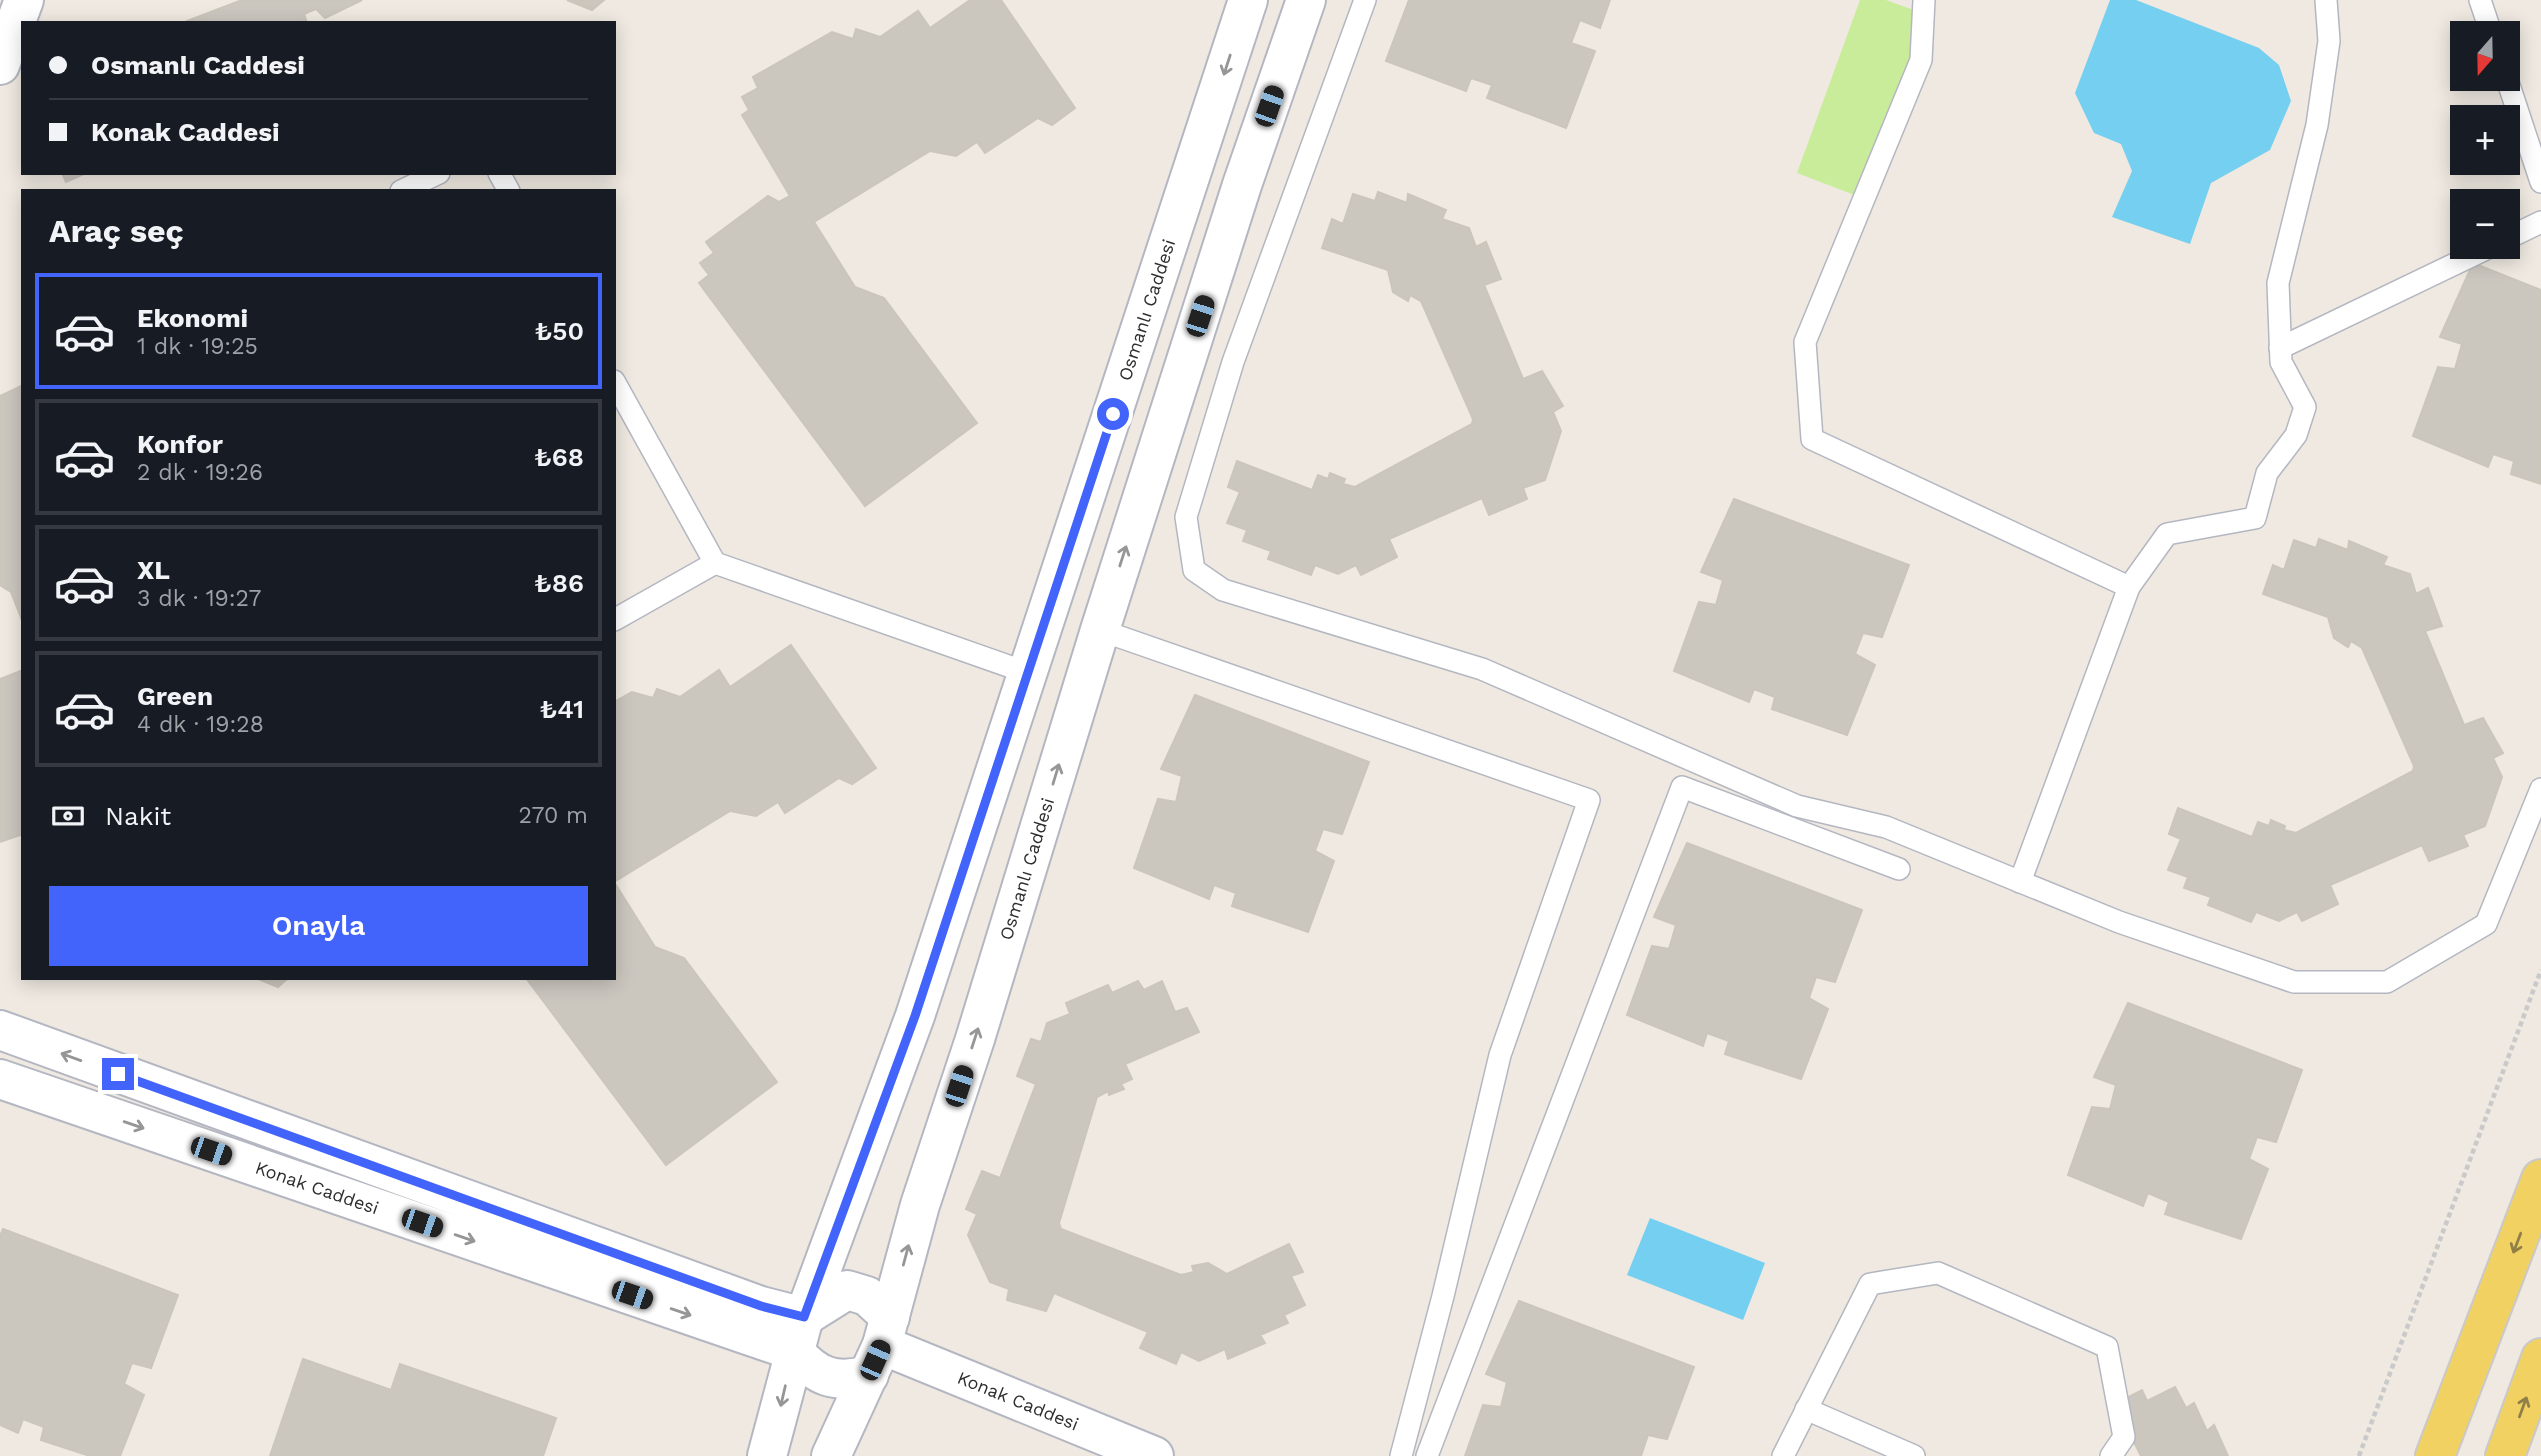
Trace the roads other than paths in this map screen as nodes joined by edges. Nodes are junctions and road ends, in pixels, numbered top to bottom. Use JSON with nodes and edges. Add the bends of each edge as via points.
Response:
{"nodes":[{"id":1,"x":24,"y":0,"type":"edge"},
{"id":2,"x":1248,"y":0,"type":"edge"},
{"id":3,"x":1306,"y":0,"type":"edge"},
{"id":4,"x":1365,"y":0,"type":"edge"},
{"id":5,"x":1924,"y":0,"type":"edge"},
{"id":6,"x":2326,"y":0,"type":"edge"},
{"id":7,"x":2480,"y":0,"type":"edge"},
{"id":8,"x":2487,"y":21,"type":"edge"},
{"id":9,"x":0,"y":65,"type":"edge"},
{"id":10,"x":2511,"y":91,"type":"edge"},
{"id":11,"x":435,"y":175,"type":"edge"},
{"id":12,"x":2541,"y":181,"type":"edge"},
{"id":13,"x":405,"y":189,"type":"edge"},
{"id":14,"x":2541,"y":222,"type":"edge"},
{"id":15,"x":2520,"y":232,"type":"edge"},
{"id":16,"x":2465,"y":259,"type":"edge"},
{"id":17,"x":2280,"y":348,"type":"junction"},
{"id":18,"x":616,"y":386,"type":"edge"},
{"id":19,"x":715,"y":563,"type":"junction"},
{"id":20,"x":2129,"y":587,"type":"junction"},
{"id":21,"x":616,"y":619,"type":"edge"},
{"id":22,"x":1100,"y":630,"type":"junction"},
{"id":23,"x":1028,"y":673,"type":"junction"},
{"id":24,"x":2541,"y":789,"type":"edge"},
{"id":25,"x":1899,"y":869,"type":"dead end"},
{"id":26,"x":2021,"y":882,"type":"junction"},
{"id":27,"x":0,"y":1030,"type":"edge"},
{"id":28,"x":0,"y":1079,"type":"edge"},
{"id":29,"x":2541,"y":1179,"type":"edge"},
{"id":30,"x":799,"y":1334,"type":"junction"},
{"id":31,"x":880,"y":1346,"type":"junction"},
{"id":32,"x":2541,"y":1358,"type":"edge"},
{"id":33,"x":1806,"y":1409,"type":"junction"},
{"id":34,"x":767,"y":1456,"type":"edge"},
{"id":35,"x":831,"y":1456,"type":"edge"},
{"id":36,"x":1154,"y":1456,"type":"edge"},
{"id":37,"x":1401,"y":1456,"type":"edge"},
{"id":38,"x":1427,"y":1456,"type":"edge"},
{"id":39,"x":1783,"y":1456,"type":"edge"},
{"id":40,"x":1914,"y":1456,"type":"edge"},
{"id":41,"x":2111,"y":1456,"type":"edge"},
{"id":42,"x":2435,"y":1456,"type":"edge"},
{"id":43,"x":2505,"y":1456,"type":"edge"}],
"edges":[{"from":1,"to":9,"type":"main road"},
{"from":2,"to":23,"type":"main road","name":"Osmanlı Caddesi","one_way":true},
{"from":22,"to":3,"type":"main road","name":"Osmanlı Caddesi","one_way":true,"via":[[1242,184]]},
{"from":4,"to":26,"type":"lane","via":[[1233,362],[1185,517],[1194,570],[1223,590],[1482,669],[1797,806],[1886,827]]},
{"from":5,"to":20,"type":"lane","via":[[1922,60],[1805,342],[1812,439]]},
{"from":6,"to":17,"type":"lane","via":[[2329,41],[2317,125],[2278,283]]},
{"from":7,"to":8,"type":"lane"},
{"from":10,"to":12,"type":"lane"},
{"from":11,"to":13,"type":"lane"},
{"from":14,"to":15,"type":"lane"},
{"from":16,"to":17,"type":"lane"},
{"from":17,"to":20,"type":"lane","via":[[2281,362],[2305,407],[2295,435],[2267,473],[2255,517],[2167,534]]},
{"from":18,"to":19,"type":"lane"},
{"from":19,"to":21,"type":"lane"},
{"from":19,"to":23,"type":"lane"},
{"from":20,"to":26,"type":"lane"},
{"from":31,"to":22,"type":"main road","name":"Osmanlı Caddesi","one_way":true,"via":[[919,1205],[975,1039]]},
{"from":22,"to":37,"type":"lane","via":[[1589,800],[1500,1055]]},
{"from":23,"to":30,"type":"main road","name":"Osmanlı Caddesi","via":[[915,1016]]},
{"from":24,"to":26,"type":"lane","via":[[2486,924],[2387,982],[2294,982],[2119,922]]},
{"from":25,"to":38,"type":"lane","via":[[1682,787]]},
{"from":30,"to":27,"type":"main road","one_way":true,"via":[[761,1306]]},
{"from":28,"to":30,"type":"main road","name":"Konak Caddesi","one_way":true},
{"from":29,"to":42,"type":"main road","one_way":true},
{"from":30,"to":31,"type":"main road","via":[[808,1367],[824,1377],[854,1378]]},
{"from":30,"to":31,"type":"main road","via":[[847,1290],[867,1296]]},
{"from":30,"to":34,"type":"main road","name":"Osmanlı Caddesi","one_way":true},
{"from":31,"to":35,"type":"main road","name":"Osmanlı Caddesi"},
{"from":31,"to":36,"type":"main road","name":"Konak Caddesi"},
{"from":43,"to":32,"type":"main road","one_way":true},
{"from":33,"to":39,"type":"lane"},
{"from":33,"to":40,"type":"lane"},
{"from":33,"to":41,"type":"lane","via":[[1870,1284],[1938,1273],[2107,1347],[2124,1437]]}]}
